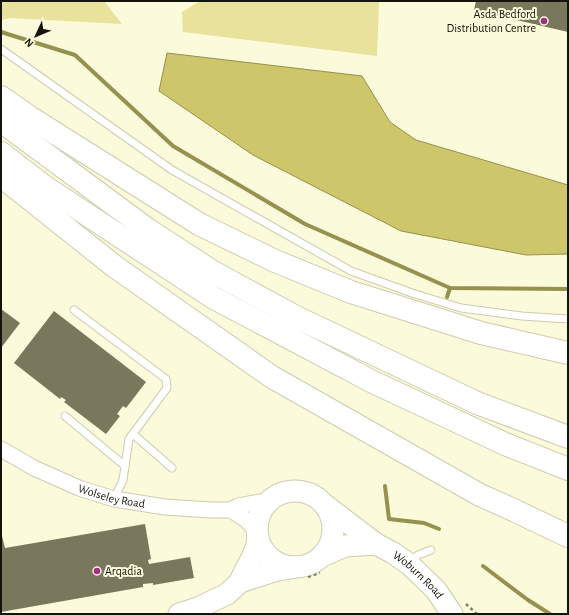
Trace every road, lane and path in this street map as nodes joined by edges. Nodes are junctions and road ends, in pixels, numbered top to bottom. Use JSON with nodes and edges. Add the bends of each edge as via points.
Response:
{"nodes":[{"id":1,"x":1,"y":49,"type":"edge"},
{"id":2,"x":1,"y":97,"type":"edge"},
{"id":3,"x":1,"y":121,"type":"edge"},
{"id":4,"x":1,"y":153,"type":"edge"},
{"id":5,"x":1,"y":176,"type":"edge"},
{"id":6,"x":74,"y":310,"type":"dead end"},
{"id":7,"x":568,"y":319,"type":"edge"},
{"id":8,"x":568,"y":353,"type":"edge"},
{"id":9,"x":65,"y":416,"type":"dead end"},
{"id":10,"x":133,"y":434,"type":"junction"},
{"id":11,"x":568,"y":437,"type":"edge"},
{"id":12,"x":1,"y":449,"type":"edge"},
{"id":13,"x":125,"y":466,"type":"junction"},
{"id":14,"x":172,"y":468,"type":"dead end"},
{"id":15,"x":568,"y":469,"type":"edge"},
{"id":16,"x":114,"y":499,"type":"junction"},
{"id":17,"x":271,"y":500,"type":"junction"},
{"id":18,"x":324,"y":505,"type":"junction"},
{"id":19,"x":230,"y":510,"type":"junction"},
{"id":20,"x":258,"y":536,"type":"junction"},
{"id":21,"x":568,"y":536,"type":"edge"},
{"id":22,"x":376,"y":544,"type":"junction"},
{"id":23,"x":431,"y":550,"type":"dead end"},
{"id":24,"x":322,"y":556,"type":"junction"},
{"id":25,"x":409,"y":564,"type":"junction"},
{"id":26,"x":295,"y":567,"type":"junction"},
{"id":27,"x":240,"y":582,"type":"junction"},
{"id":28,"x":179,"y":614,"type":"edge"},
{"id":29,"x":452,"y":614,"type":"edge"}],
"edges":[{"from":1,"to":7,"type":"lane","via":[[172,170],[351,271],[461,308]]},
{"from":2,"to":8,"type":"highway","via":[[199,224],[275,261],[351,292],[474,330]]},
{"from":3,"to":11,"type":"highway","via":[[147,228],[213,272],[296,317],[470,400]]},
{"from":4,"to":15,"type":"highway","via":[[45,188],[214,298],[371,382],[505,444]]},
{"from":5,"to":21,"type":"highway","via":[[114,266],[272,377],[480,495]]},
{"from":6,"to":10,"type":"lane","via":[[166,379],[167,388]]},
{"from":9,"to":13,"type":"lane"},
{"from":10,"to":13,"type":"lane","via":[[129,440]]},
{"from":10,"to":14,"type":"lane"},
{"from":12,"to":16,"type":"street","name":"Wolseley Road","via":[[34,468],[79,488]]},
{"from":13,"to":16,"type":"lane","via":[[123,480]]},
{"from":16,"to":19,"type":"street","name":"Wolseley Road","via":[[165,508]]},
{"from":17,"to":18,"type":"main road","via":[[282,494],[304,493],[315,497]]},
{"from":17,"to":19,"type":"street","name":"Wolseley Road"},
{"from":17,"to":20,"type":"main road","via":[[260,515]]},
{"from":18,"to":22,"type":"main road","name":"Woburn Road"},
{"from":18,"to":24,"type":"main road","via":[[333,525],[329,547]]},
{"from":19,"to":20,"type":"street","via":[[246,520]]},
{"from":20,"to":26,"type":"main road","via":[[263,550],[272,559],[283,565]]},
{"from":20,"to":27,"type":"main road","via":[[258,546]]},
{"from":22,"to":24,"type":"main road","via":[[345,546]]},
{"from":22,"to":25,"type":"main road","name":"Woburn Road"},
{"from":23,"to":25,"type":"lane","via":[[418,555]]},
{"from":24,"to":26,"type":"main road","via":[[310,564]]},
{"from":25,"to":29,"type":"main road","name":"Woburn Road","via":[[436,590]]},
{"from":26,"to":27,"type":"main road"},
{"from":27,"to":28,"type":"main road","via":[[227,594]]}]}
